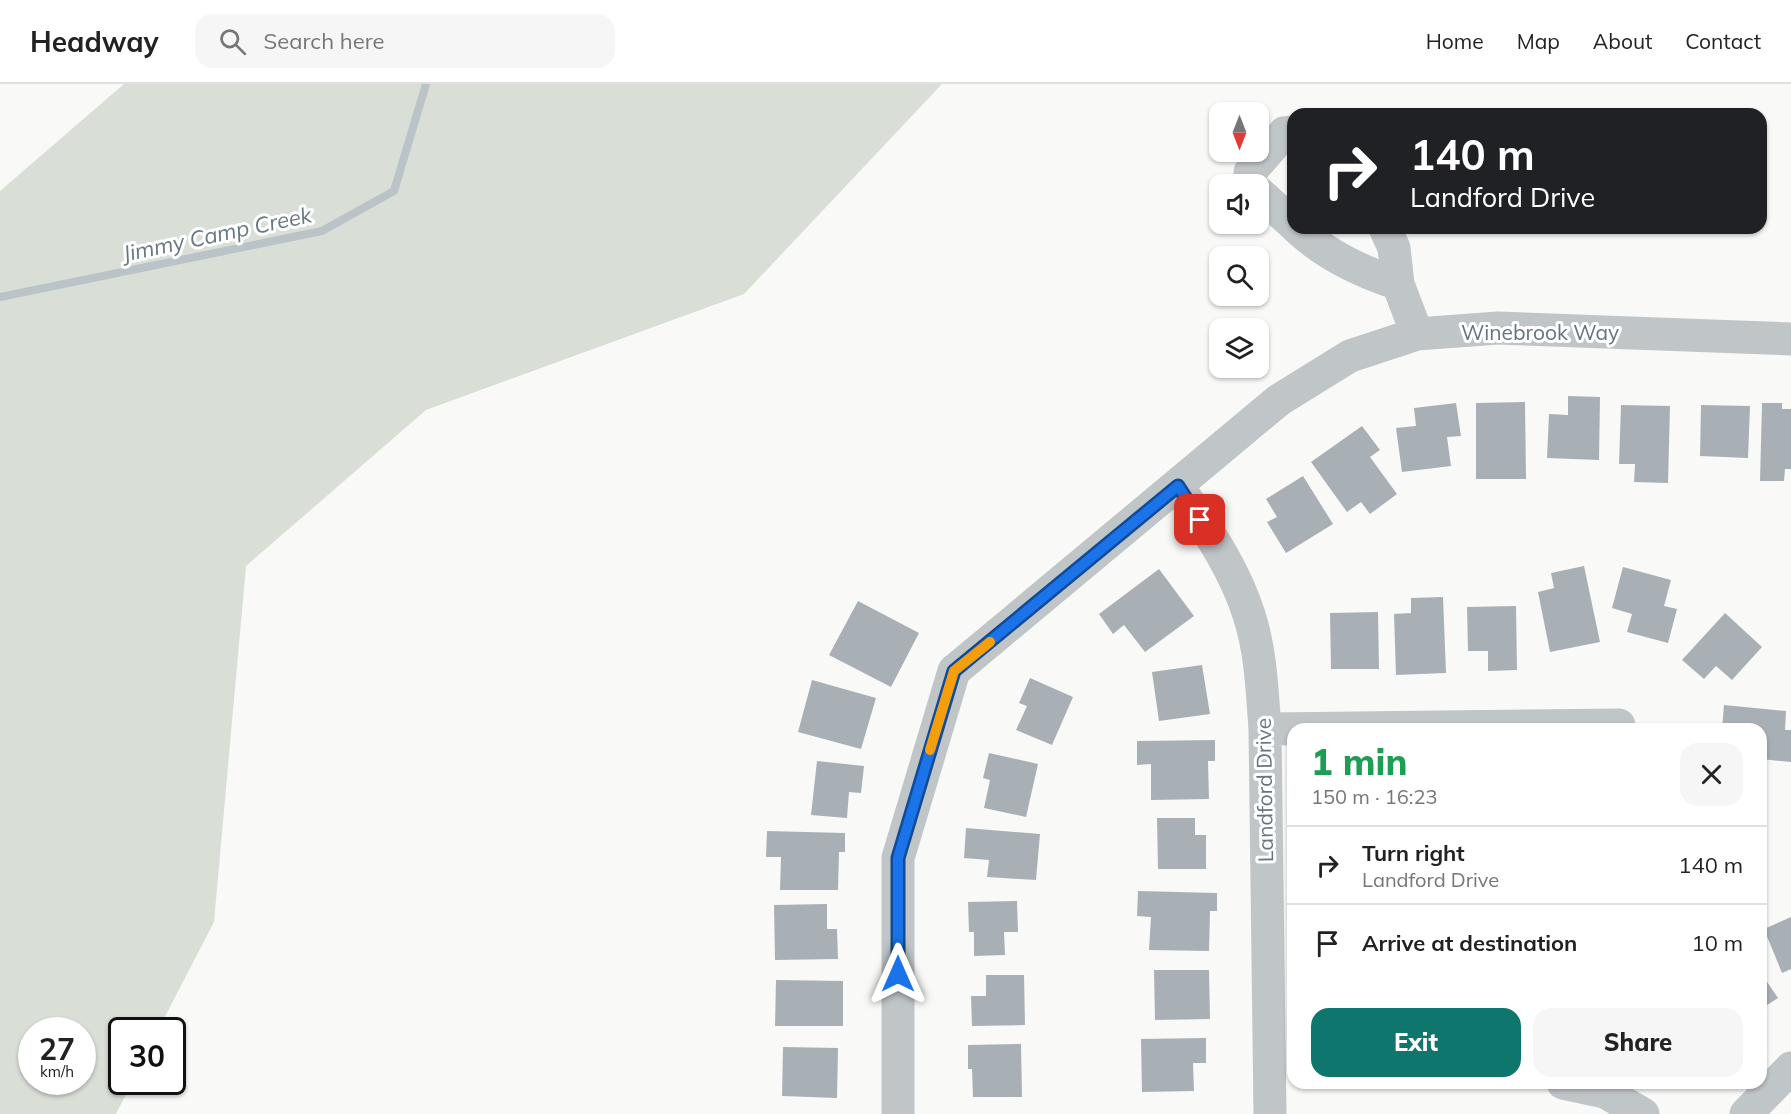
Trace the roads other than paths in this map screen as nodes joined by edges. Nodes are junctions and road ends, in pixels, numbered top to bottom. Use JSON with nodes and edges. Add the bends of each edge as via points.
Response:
{"nodes":[{"id":1,"x":1287,"y":133,"type":"edge"},
{"id":2,"x":1250,"y":174,"type":"edge"},
{"id":3,"x":1269,"y":202,"type":"edge"},
{"id":4,"x":1287,"y":219,"type":"edge"},
{"id":5,"x":1304,"y":234,"type":"edge"},
{"id":6,"x":1388,"y":234,"type":"edge"},
{"id":7,"x":1398,"y":284,"type":"junction"},
{"id":8,"x":1417,"y":334,"type":"junction"},
{"id":9,"x":1791,"y":339,"type":"edge"},
{"id":10,"x":1178,"y":486,"type":"junction"},
{"id":11,"x":1265,"y":729,"type":"junction"},
{"id":12,"x":1287,"y":729,"type":"edge"},
{"id":13,"x":1791,"y":1068,"type":"edge"},
{"id":14,"x":1282,"y":1078,"type":"edge"},
{"id":15,"x":1591,"y":1089,"type":"edge"},
{"id":16,"x":898,"y":1114,"type":"edge"},
{"id":17,"x":1270,"y":1114,"type":"edge"},
{"id":18,"x":1643,"y":1114,"type":"edge"},
{"id":19,"x":1746,"y":1114,"type":"edge"}],
"edges":[{"from":1,"to":2,"type":"street"},
{"from":3,"to":4,"type":"street"},
{"from":5,"to":7,"type":"street","via":[[1320,249]]},
{"from":6,"to":7,"type":"street","via":[[1394,248]]},
{"from":7,"to":8,"type":"street"},
{"from":8,"to":9,"type":"street","name":"Winebrook Way","via":[[1498,328]]},
{"from":8,"to":10,"type":"street","name":"Winebrook Way","via":[[1350,356],[1279,400]]},
{"from":10,"to":11,"type":"street","name":"Landford Drive","via":[[1223,554],[1250,615]]},
{"from":10,"to":16,"type":"street","name":"Winebrook Way","via":[[954,671],[898,858]]},
{"from":11,"to":12,"type":"street"},
{"from":11,"to":14,"type":"street","name":"Landford Drive"},
{"from":13,"to":19,"type":"street"},
{"from":14,"to":17,"type":"street","name":"Landford Drive"},
{"from":15,"to":18,"type":"street","via":[[1605,1092]]}]}
